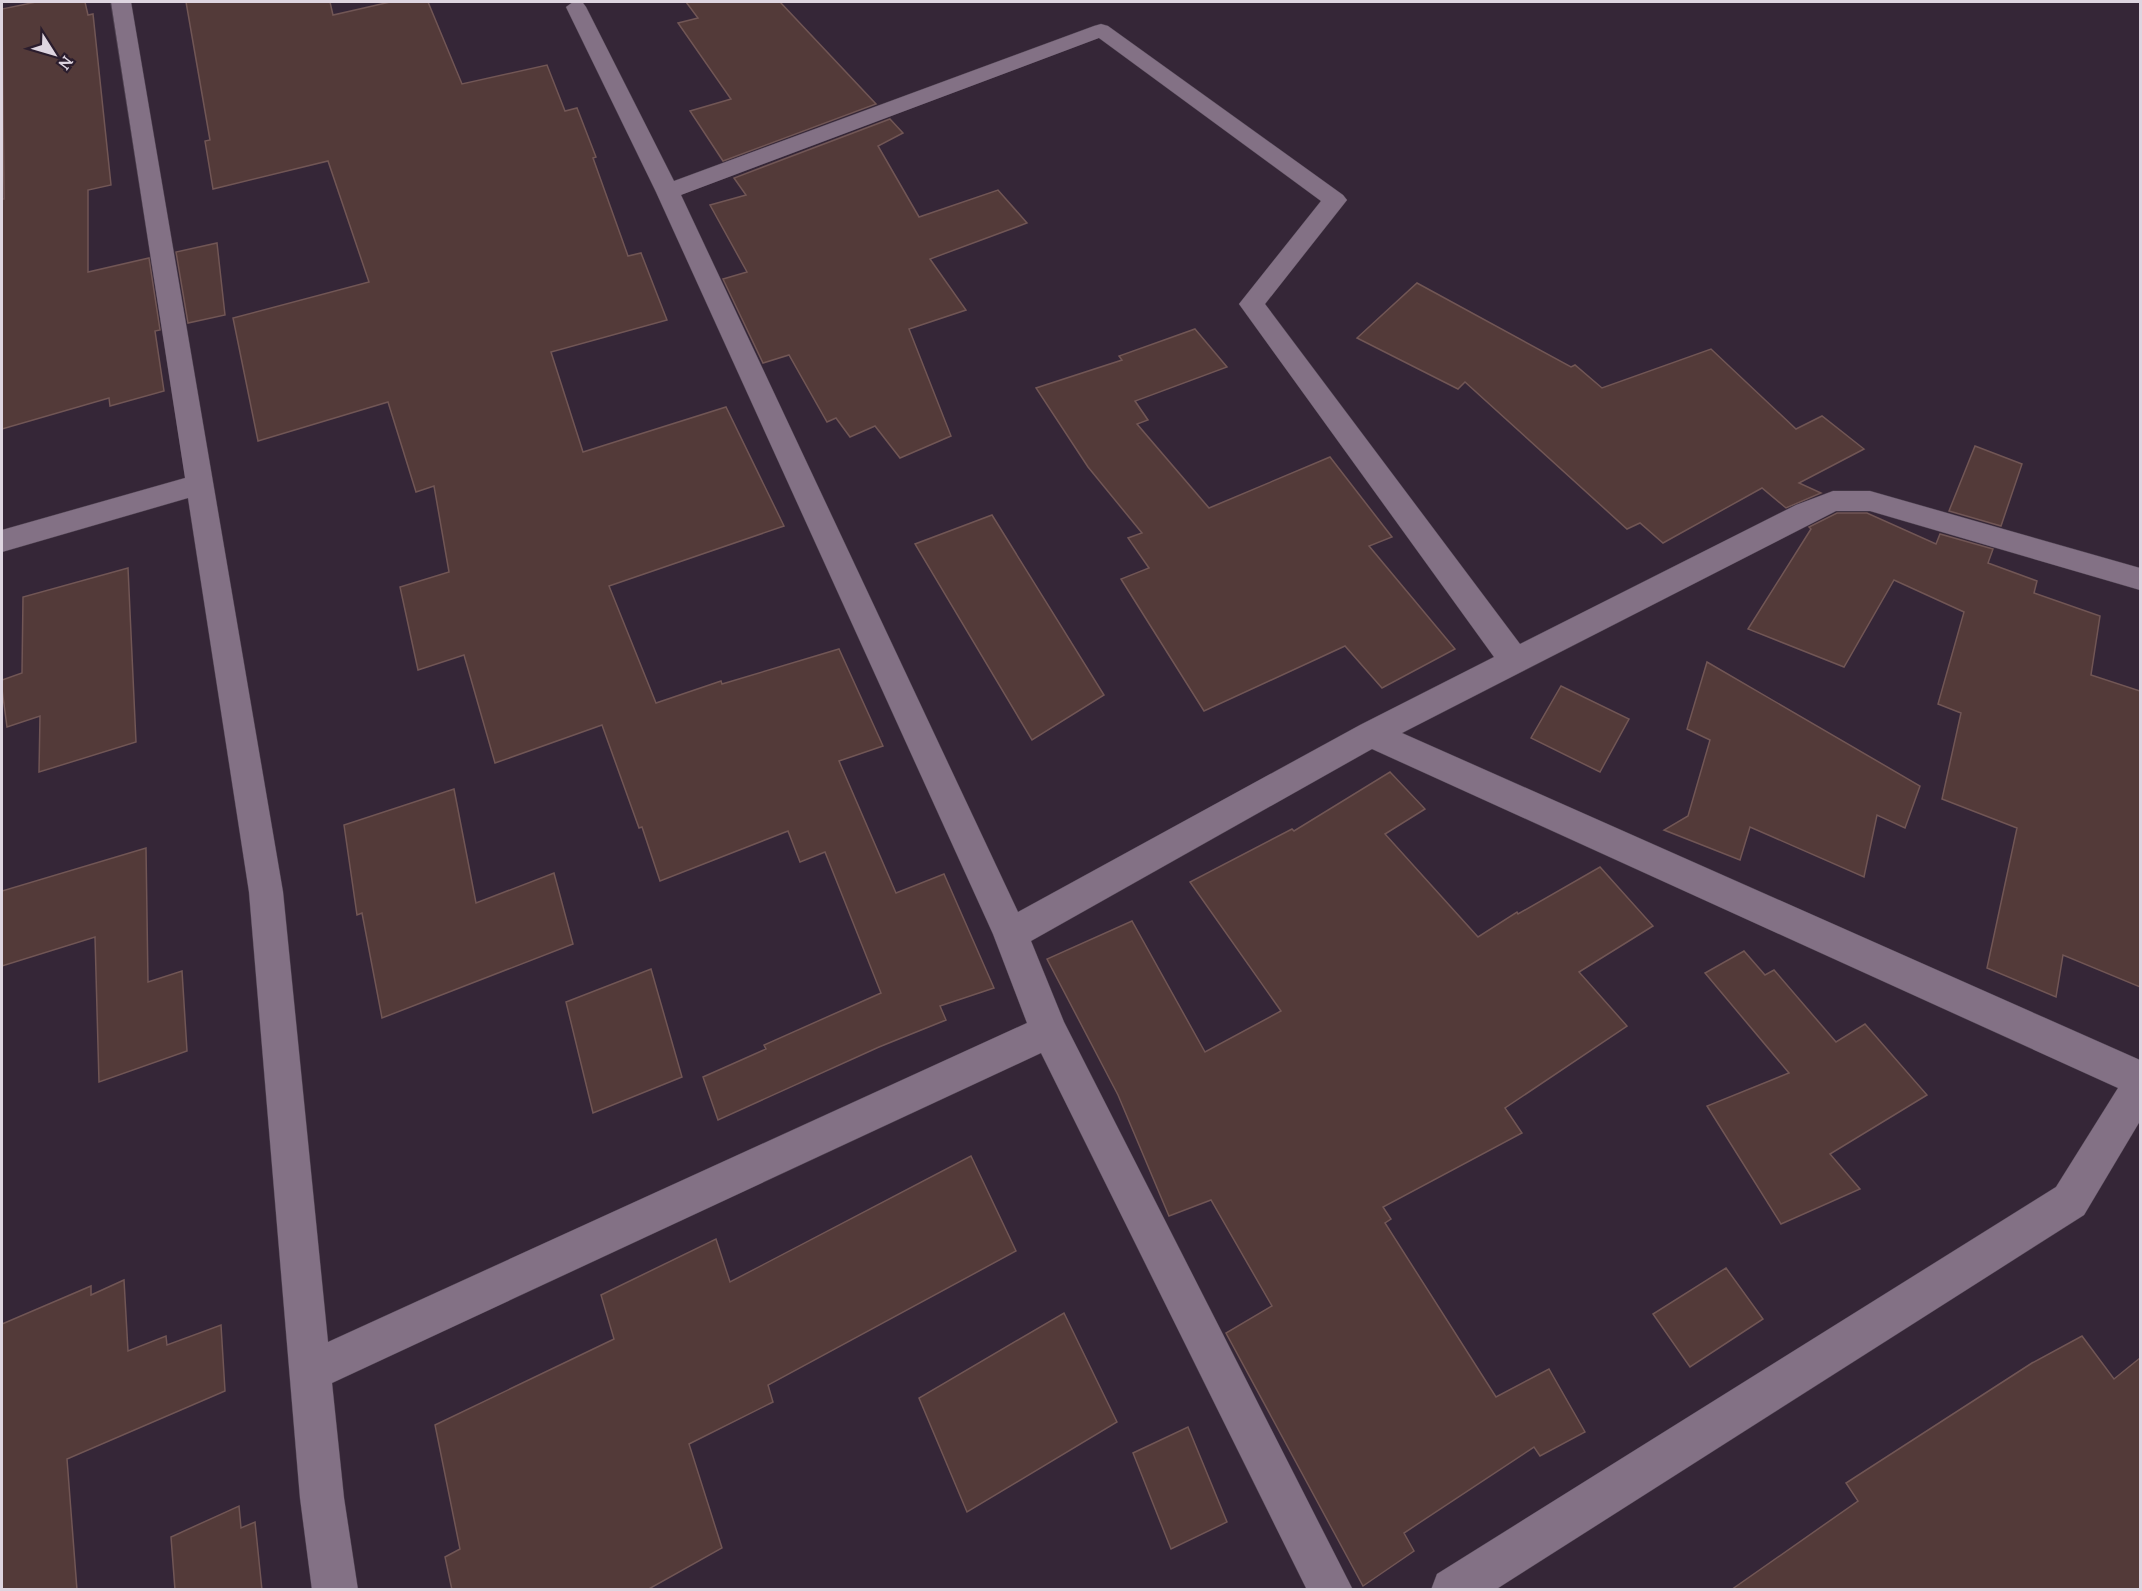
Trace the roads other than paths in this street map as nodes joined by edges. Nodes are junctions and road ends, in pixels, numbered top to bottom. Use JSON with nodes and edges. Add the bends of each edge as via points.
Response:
{"nodes":[{"id":1,"x":121,"y":2,"type":"edge"},
{"id":2,"x":576,"y":7,"type":"dead end"},
{"id":3,"x":668,"y":192,"type":"junction"},
{"id":4,"x":201,"y":484,"type":"junction"},
{"id":5,"x":2,"y":541,"type":"edge"},
{"id":6,"x":2140,"y":579,"type":"edge"},
{"id":7,"x":1514,"y":660,"type":"junction"},
{"id":8,"x":1371,"y":734,"type":"junction"},
{"id":9,"x":1011,"y":934,"type":"junction"},
{"id":10,"x":1049,"y":1031,"type":"junction"},
{"id":11,"x":2140,"y":1079,"type":"edge"},
{"id":12,"x":2140,"y":1087,"type":"edge"},
{"id":13,"x":312,"y":1371,"type":"junction"},
{"id":14,"x":335,"y":1590,"type":"edge"},
{"id":15,"x":1331,"y":1590,"type":"edge"},
{"id":16,"x":1453,"y":1590,"type":"edge"}],
"edges":[{"from":1,"to":4,"type":"street"},
{"from":2,"to":3,"type":"street"},
{"from":3,"to":7,"type":"street","via":[[1101,30],[1335,200],[1252,304]]},
{"from":3,"to":9,"type":"street"},
{"from":4,"to":5,"type":"street"},
{"from":4,"to":13,"type":"street","via":[[266,892]]},
{"from":6,"to":7,"type":"street","via":[[1870,501],[1833,501]]},
{"from":7,"to":8,"type":"street"},
{"from":8,"to":9,"type":"street"},
{"from":8,"to":11,"type":"street"},
{"from":9,"to":10,"type":"street"},
{"from":10,"to":13,"type":"street"},
{"from":10,"to":15,"type":"street"},
{"from":12,"to":16,"type":"street","via":[[2070,1201]]},
{"from":13,"to":14,"type":"street","via":[[322,1498]]}]}
